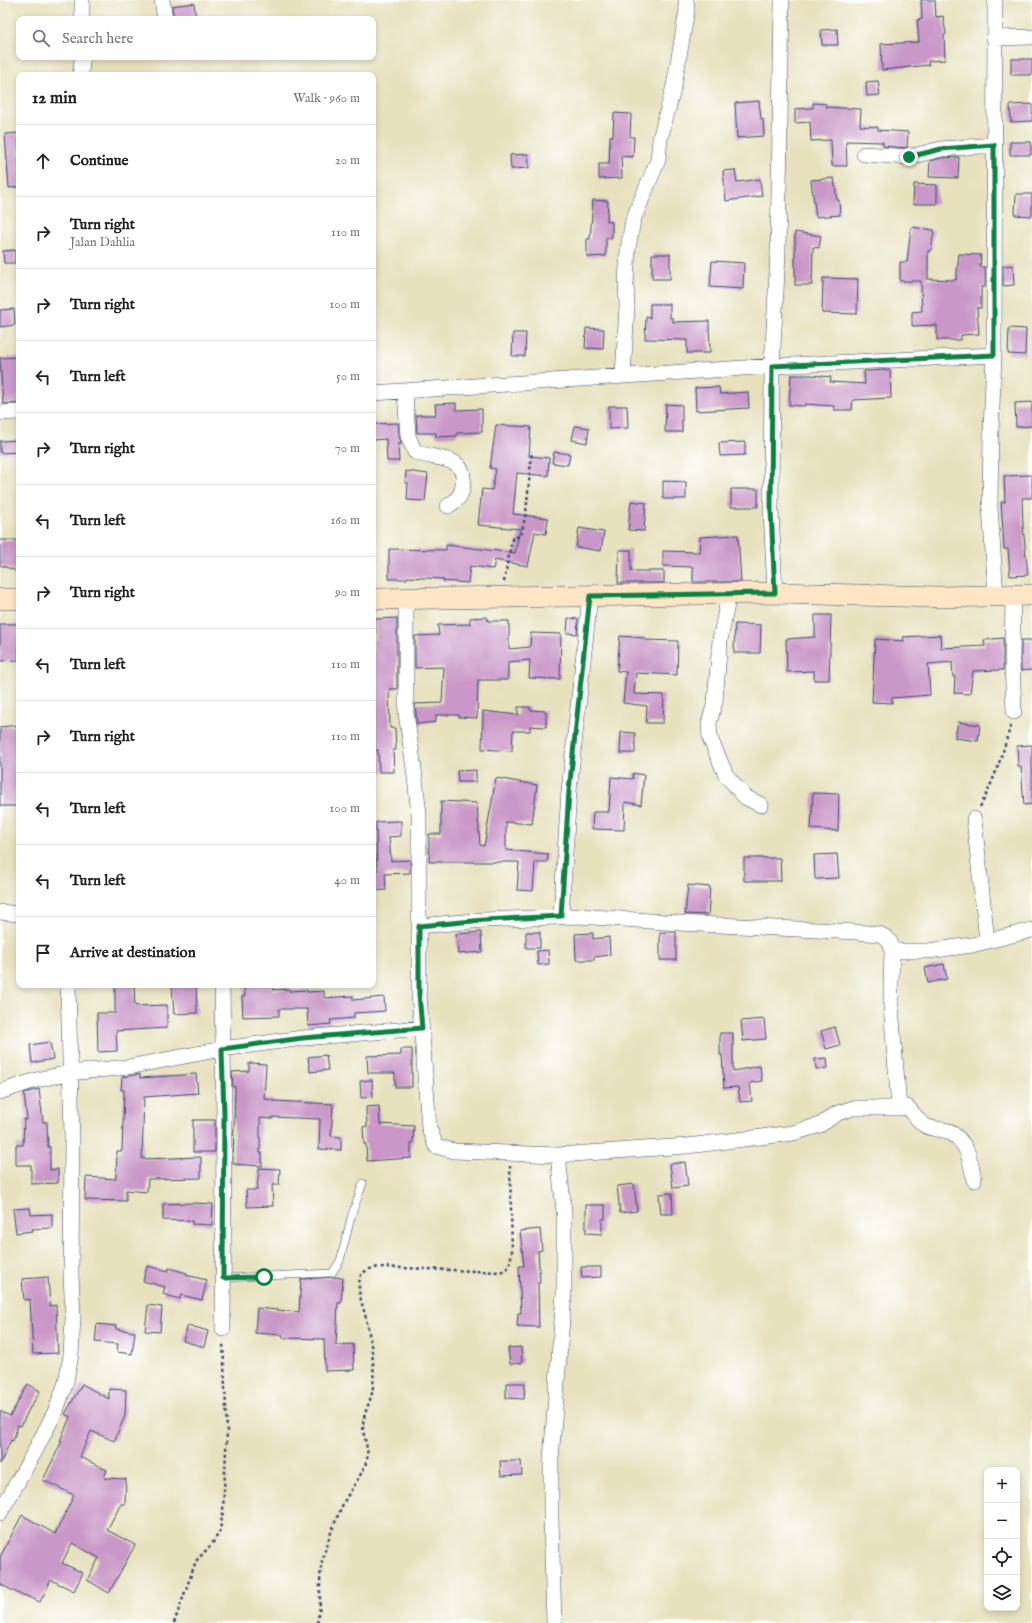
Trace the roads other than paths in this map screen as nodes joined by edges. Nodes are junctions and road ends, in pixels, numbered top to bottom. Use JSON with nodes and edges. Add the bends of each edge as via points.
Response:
{"nodes":[{"id":1,"x":82,"y":0,"type":"edge"},
{"id":2,"x":162,"y":0,"type":"edge"},
{"id":3,"x":686,"y":0,"type":"edge"},
{"id":4,"x":782,"y":0,"type":"edge"},
{"id":5,"x":995,"y":0,"type":"edge"},
{"id":6,"x":82,"y":16,"type":"edge"},
{"id":7,"x":165,"y":16,"type":"edge"},
{"id":8,"x":1032,"y":37,"type":"edge"},
{"id":9,"x":994,"y":38,"type":"junction"},
{"id":10,"x":82,"y":60,"type":"edge"},
{"id":11,"x":81,"y":72,"type":"edge"},
{"id":12,"x":994,"y":145,"type":"junction"},
{"id":13,"x":864,"y":154,"type":"dead end"},
{"id":14,"x":994,"y":355,"type":"junction"},
{"id":15,"x":772,"y":366,"type":"junction"},
{"id":16,"x":623,"y":376,"type":"junction"},
{"id":17,"x":405,"y":392,"type":"junction"},
{"id":18,"x":376,"y":393,"type":"edge"},
{"id":19,"x":16,"y":412,"type":"edge"},
{"id":20,"x":0,"y":413,"type":"edge"},
{"id":21,"x":448,"y":506,"type":"dead end"},
{"id":22,"x":775,"y":593,"type":"junction"},
{"id":23,"x":729,"y":594,"type":"junction"},
{"id":24,"x":1014,"y":595,"type":"edge"},
{"id":25,"x":590,"y":596,"type":"junction"},
{"id":26,"x":0,"y":599,"type":"edge"},
{"id":27,"x":16,"y":599,"type":"edge"},
{"id":28,"x":376,"y":599,"type":"edge"},
{"id":29,"x":406,"y":599,"type":"junction"},
{"id":30,"x":1014,"y":712,"type":"road end"},
{"id":31,"x":761,"y":805,"type":"dead end"},
{"id":32,"x":974,"y":819,"type":"road end"},
{"id":33,"x":0,"y":912,"type":"edge"},
{"id":34,"x":16,"y":914,"type":"edge"},
{"id":35,"x":561,"y":916,"type":"junction"},
{"id":36,"x":419,"y":926,"type":"junction"},
{"id":37,"x":1032,"y":930,"type":"edge"},
{"id":38,"x":987,"y":941,"type":"junction"},
{"id":39,"x":892,"y":951,"type":"junction"},
{"id":40,"x":68,"y":988,"type":"edge"},
{"id":41,"x":222,"y":988,"type":"edge"},
{"id":42,"x":422,"y":1028,"type":"junction"},
{"id":43,"x":222,"y":1049,"type":"junction"},
{"id":44,"x":69,"y":1073,"type":"junction"},
{"id":45,"x":0,"y":1092,"type":"edge"},
{"id":46,"x":899,"y":1108,"type":"junction"},
{"id":47,"x":558,"y":1155,"type":"junction"},
{"id":48,"x":974,"y":1180,"type":"dead end"},
{"id":49,"x":363,"y":1183,"type":"dead end"},
{"id":50,"x":223,"y":1278,"type":"junction"},
{"id":51,"x":223,"y":1329,"type":"road end"},
{"id":52,"x":0,"y":1512,"type":"edge"},
{"id":53,"x":554,"y":1623,"type":"edge"}],
"edges":[{"from":1,"to":6,"type":"street"},
{"from":2,"to":7,"type":"street"},
{"from":3,"to":16,"type":"street","via":[[687,10],[674,86],[660,139],[658,160],[633,220],[628,249]]},
{"from":4,"to":15,"type":"street","via":[[778,253]]},
{"from":5,"to":9,"type":"street"},
{"from":8,"to":9,"type":"street"},
{"from":9,"to":12,"type":"street"},
{"from":10,"to":11,"type":"street"},
{"from":12,"to":13,"type":"street","via":[[941,149],[909,157]]},
{"from":12,"to":14,"type":"street"},
{"from":14,"to":15,"type":"street"},
{"from":14,"to":24,"type":"street","via":[[990,508]]},
{"from":15,"to":16,"type":"street"},
{"from":15,"to":22,"type":"street","via":[[771,510]]},
{"from":16,"to":17,"type":"street"},
{"from":17,"to":18,"type":"street"},
{"from":17,"to":21,"type":"street","via":[[408,436],[415,452],[452,461],[463,472],[462,493]]},
{"from":19,"to":20,"type":"street"},
{"from":22,"to":23,"type":"main road"},
{"from":22,"to":24,"type":"main road","via":[[940,597]]},
{"from":23,"to":25,"type":"main road"},
{"from":23,"to":31,"type":"street","via":[[720,640],[715,702],[709,723],[710,738],[726,775],[745,797]]},
{"from":24,"to":30,"type":"street"},
{"from":25,"to":29,"type":"main road"},
{"from":25,"to":35,"type":"street","via":[[571,775]]},
{"from":26,"to":27,"type":"main road"},
{"from":28,"to":29,"type":"main road"},
{"from":29,"to":36,"type":"street","via":[[406,713],[419,814]]},
{"from":32,"to":38,"type":"street"},
{"from":33,"to":34,"type":"street"},
{"from":35,"to":36,"type":"street"},
{"from":35,"to":39,"type":"street","via":[[856,932],[883,936],[890,942]]},
{"from":36,"to":42,"type":"street"},
{"from":37,"to":38,"type":"street"},
{"from":38,"to":39,"type":"street","via":[[928,951]]},
{"from":39,"to":46,"type":"street","via":[[891,1006]]},
{"from":40,"to":44,"type":"street"},
{"from":41,"to":43,"type":"street"},
{"from":42,"to":43,"type":"street","via":[[303,1038]]},
{"from":42,"to":47,"type":"street","via":[[429,1128],[436,1146],[454,1151]]},
{"from":43,"to":44,"type":"street","via":[[128,1067]]},
{"from":43,"to":50,"type":"street"},
{"from":44,"to":45,"type":"street","via":[[36,1080]]},
{"from":44,"to":52,"type":"street","via":[[72,1136],[71,1355],[66,1382],[56,1410]]},
{"from":46,"to":47,"type":"street","via":[[853,1108],[838,1113],[808,1130],[770,1137]]},
{"from":46,"to":48,"type":"street","via":[[907,1107],[926,1126],[947,1131],[958,1137],[966,1148]]},
{"from":47,"to":53,"type":"street","via":[[564,1212],[564,1294],[552,1459]]},
{"from":49,"to":50,"type":"lane","via":[[340,1261],[332,1273]]},
{"from":50,"to":51,"type":"street"}]}
